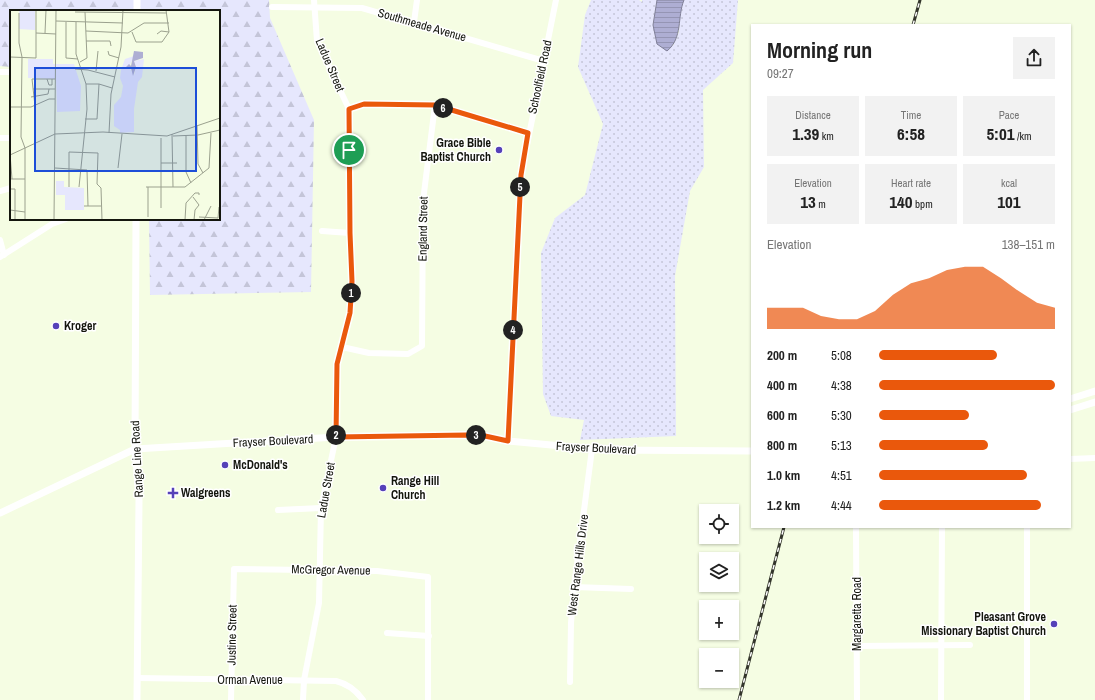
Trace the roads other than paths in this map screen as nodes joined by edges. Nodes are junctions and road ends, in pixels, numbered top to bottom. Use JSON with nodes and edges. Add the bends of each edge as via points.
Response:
{"nodes":[{"id":1,"x":314,"y":0,"type":"edge"},
{"id":2,"x":417,"y":0,"type":"edge"},
{"id":3,"x":556,"y":0,"type":"edge"},
{"id":4,"x":272,"y":7,"type":"dead end"},
{"id":5,"x":315,"y":8,"type":"junction"},
{"id":6,"x":414,"y":22,"type":"junction"},
{"id":7,"x":544,"y":61,"type":"junction"},
{"id":8,"x":435,"y":105,"type":"junction"},
{"id":9,"x":349,"y":109,"type":"junction"},
{"id":10,"x":528,"y":133,"type":"junction"},
{"id":11,"x":10,"y":188,"type":"edge"},
{"id":12,"x":0,"y":191,"type":"edge"},
{"id":13,"x":61,"y":220,"type":"edge"},
{"id":14,"x":136,"y":220,"type":"edge"},
{"id":15,"x":51,"y":222,"type":"edge"},
{"id":16,"x":322,"y":231,"type":"dead end"},
{"id":17,"x":350,"y":233,"type":"junction"},
{"id":18,"x":0,"y":240,"type":"edge"},
{"id":19,"x":2,"y":256,"type":"edge"},
{"id":20,"x":342,"y":347,"type":"junction"},
{"id":21,"x":1095,"y":391,"type":"edge"},
{"id":22,"x":1071,"y":399,"type":"edge"},
{"id":23,"x":1095,"y":402,"type":"edge"},
{"id":24,"x":1071,"y":410,"type":"edge"},
{"id":25,"x":336,"y":437,"type":"junction"},
{"id":26,"x":508,"y":441,"type":"junction"},
{"id":27,"x":135,"y":449,"type":"junction"},
{"id":28,"x":592,"y":449,"type":"junction"},
{"id":29,"x":751,"y":451,"type":"edge"},
{"id":30,"x":1095,"y":458,"type":"edge"},
{"id":31,"x":1071,"y":459,"type":"edge"},
{"id":32,"x":321,"y":508,"type":"junction"},
{"id":33,"x":278,"y":510,"type":"dead end"},
{"id":34,"x":0,"y":513,"type":"edge"},
{"id":35,"x":856,"y":528,"type":"edge"},
{"id":36,"x":942,"y":528,"type":"edge"},
{"id":37,"x":1027,"y":528,"type":"edge"},
{"id":38,"x":234,"y":569,"type":"joint"},
{"id":39,"x":320,"y":570,"type":"junction"},
{"id":40,"x":574,"y":587,"type":"junction"},
{"id":41,"x":631,"y":589,"type":"dead end"},
{"id":42,"x":387,"y":633,"type":"dead end"},
{"id":43,"x":429,"y":636,"type":"junction"},
{"id":44,"x":941,"y":645,"type":"junction"},
{"id":45,"x":970,"y":645,"type":"dead end"},
{"id":46,"x":856,"y":646,"type":"junction"},
{"id":47,"x":137,"y":678,"type":"junction"},
{"id":48,"x":231,"y":680,"type":"junction"},
{"id":49,"x":304,"y":680,"type":"junction"},
{"id":50,"x":570,"y":682,"type":"dead end"},
{"id":51,"x":137,"y":700,"type":"edge"},
{"id":52,"x":231,"y":700,"type":"edge"},
{"id":53,"x":303,"y":700,"type":"edge"},
{"id":54,"x":363,"y":700,"type":"edge"},
{"id":55,"x":428,"y":700,"type":"edge"},
{"id":56,"x":857,"y":700,"type":"edge"},
{"id":57,"x":941,"y":700,"type":"edge"},
{"id":58,"x":1027,"y":700,"type":"edge"}],
"edges":[{"from":1,"to":5,"type":"street","name":"Ladue Street"},
{"from":2,"to":6,"type":"street"},
{"from":3,"to":7,"type":"street","name":"Schoolfield Road"},
{"from":4,"to":5,"type":"street","name":"Southmeade Avenue"},
{"from":5,"to":6,"type":"street","name":"Southmeade Avenue","via":[[362,8]]},
{"from":5,"to":9,"type":"street","name":"Ladue Street","via":[[317,41]]},
{"from":6,"to":7,"type":"street","name":"Southmeade Avenue"},
{"from":7,"to":10,"type":"street","name":"Schoolfield Road"},
{"from":8,"to":9,"type":"street","via":[[364,104]]},
{"from":8,"to":10,"type":"street"},
{"from":8,"to":20,"type":"street","name":"England Street","via":[[423,201],[422,346],[408,354],[369,353]]},
{"from":9,"to":17,"type":"street","name":"Ladue Street"},
{"from":10,"to":26,"type":"street","name":"Schoolfield Road","via":[[521,175]]},
{"from":11,"to":12,"type":"street"},
{"from":13,"to":15,"type":"street"},
{"from":14,"to":27,"type":"main road","name":"Range Line Road"},
{"from":15,"to":19,"type":"street"},
{"from":16,"to":17,"type":"street"},
{"from":17,"to":20,"type":"street","name":"Ladue Street","via":[[350,313]]},
{"from":18,"to":19,"type":"street"},
{"from":20,"to":25,"type":"street","name":"Ladue Street","via":[[337,364]]},
{"from":21,"to":22,"type":"main road"},
{"from":23,"to":24,"type":"main road"},
{"from":25,"to":26,"type":"main road","name":"Frayser Boulevard","via":[[467,435]]},
{"from":25,"to":27,"type":"main road","name":"Frayser Boulevard"},
{"from":25,"to":32,"type":"street","name":"Ladue Street"},
{"from":26,"to":28,"type":"main road","name":"Frayser Boulevard"},
{"from":27,"to":34,"type":"main road","name":"Frayser Boulevard"},
{"from":27,"to":47,"type":"main road","name":"Range Line Road","via":[[139,500]]},
{"from":28,"to":29,"type":"main road","name":"Frayser Boulevard"},
{"from":28,"to":40,"type":"street","name":"West Range Hills Drive"},
{"from":30,"to":31,"type":"street"},
{"from":32,"to":33,"type":"street"},
{"from":32,"to":39,"type":"street","name":"Ladue Street"},
{"from":35,"to":46,"type":"street","name":"Margaretta Road"},
{"from":36,"to":44,"type":"street"},
{"from":37,"to":58,"type":"street"},
{"from":38,"to":39,"type":"street","name":"McGregor Avenue"},
{"from":38,"to":48,"type":"street","name":"Justine Street"},
{"from":39,"to":43,"type":"street","name":"McGregor Avenue","via":[[377,571],[428,577]]},
{"from":39,"to":49,"type":"street","name":"Ladue Street","via":[[319,603]]},
{"from":40,"to":41,"type":"street"},
{"from":40,"to":50,"type":"street","name":"West Range Hills Drive"},
{"from":42,"to":43,"type":"street"},
{"from":43,"to":55,"type":"street"},
{"from":44,"to":45,"type":"street"},
{"from":44,"to":46,"type":"street"},
{"from":44,"to":57,"type":"street"},
{"from":46,"to":56,"type":"street","name":"Margaretta Road"},
{"from":47,"to":48,"type":"street","name":"Orman Avenue"},
{"from":47,"to":51,"type":"main road","name":"Range Line Road"},
{"from":48,"to":49,"type":"street","name":"Orman Avenue"},
{"from":48,"to":52,"type":"street","name":"Justine Street"},
{"from":49,"to":53,"type":"street","name":"Ladue Street"},
{"from":49,"to":54,"type":"street","name":"Orman Avenue","via":[[347,684]]}]}
